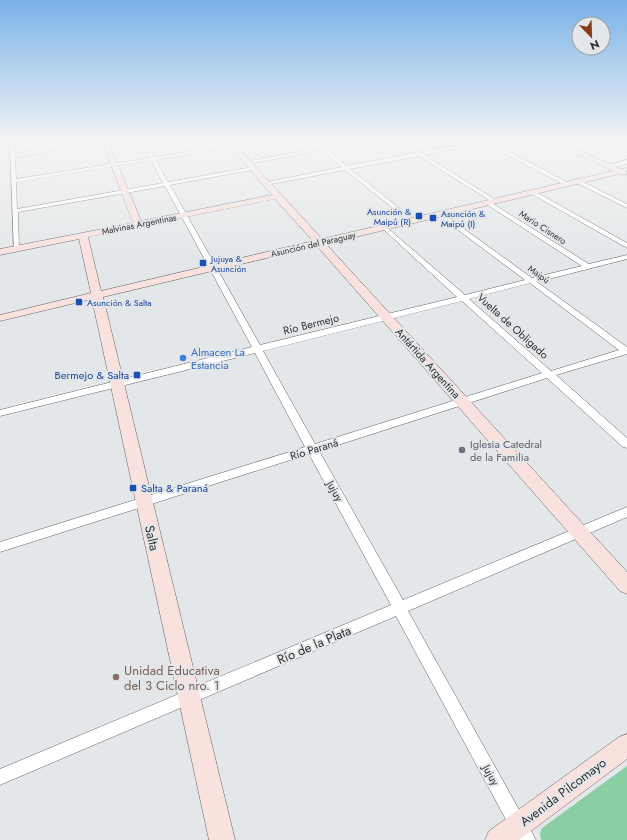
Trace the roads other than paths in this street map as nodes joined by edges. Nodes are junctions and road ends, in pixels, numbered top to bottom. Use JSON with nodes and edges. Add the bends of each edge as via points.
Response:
{"nodes":[{"id":1,"x":18,"y":180,"type":"edge"},
{"id":2,"x":121,"y":180,"type":"edge"},
{"id":3,"x":164,"y":180,"type":"edge"},
{"id":4,"x":188,"y":180,"type":"edge"},
{"id":5,"x":263,"y":180,"type":"edge"},
{"id":6,"x":285,"y":180,"type":"edge"},
{"id":7,"x":362,"y":180,"type":"edge"},
{"id":8,"x":459,"y":180,"type":"edge"},
{"id":9,"x":560,"y":180,"type":"edge"},
{"id":10,"x":585,"y":180,"type":"edge"},
{"id":11,"x":13,"y":181,"type":"joint"},
{"id":12,"x":577,"y":182,"type":"junction"},
{"id":13,"x":166,"y":184,"type":"junction"},
{"id":14,"x":266,"y":184,"type":"junction"},
{"id":15,"x":567,"y":184,"type":"junction"},
{"id":16,"x":125,"y":191,"type":"junction"},
{"id":17,"x":532,"y":192,"type":"junction"},
{"id":18,"x":278,"y":196,"type":"junction"},
{"id":19,"x":491,"y":202,"type":"junction"},
{"id":20,"x":627,"y":206,"type":"edge"},
{"id":21,"x":14,"y":211,"type":"junction"},
{"id":22,"x":440,"y":214,"type":"junction"},
{"id":23,"x":183,"y":215,"type":"junction"},
{"id":24,"x":412,"y":220,"type":"junction"},
{"id":25,"x":138,"y":224,"type":"junction"},
{"id":26,"x":384,"y":227,"type":"junction"},
{"id":27,"x":82,"y":235,"type":"junction"},
{"id":28,"x":319,"y":242,"type":"junction"},
{"id":29,"x":627,"y":246,"type":"edge"},
{"id":30,"x":16,"y":249,"type":"junction"},
{"id":31,"x":0,"y":252,"type":"edge"},
{"id":32,"x":627,"y":257,"type":"edge"},
{"id":33,"x":212,"y":267,"type":"junction"},
{"id":34,"x":588,"y":267,"type":"junction"},
{"id":35,"x":532,"y":281,"type":"junction"},
{"id":36,"x":96,"y":295,"type":"junction"},
{"id":37,"x":463,"y":298,"type":"junction"},
{"id":38,"x":386,"y":317,"type":"junction"},
{"id":39,"x":0,"y":318,"type":"edge"},
{"id":40,"x":257,"y":349,"type":"junction"},
{"id":41,"x":627,"y":350,"type":"edge"},
{"id":42,"x":549,"y":374,"type":"junction"},
{"id":43,"x":117,"y":384,"type":"junction"},
{"id":44,"x":463,"y":402,"type":"junction"},
{"id":45,"x":0,"y":413,"type":"edge"},
{"id":46,"x":627,"y":444,"type":"edge"},
{"id":47,"x":312,"y":449,"type":"junction"},
{"id":48,"x":144,"y":502,"type":"junction"},
{"id":49,"x":627,"y":512,"type":"edge"},
{"id":50,"x":580,"y":532,"type":"junction"},
{"id":51,"x":0,"y":547,"type":"edge"},
{"id":52,"x":627,"y":584,"type":"edge"},
{"id":53,"x":400,"y":609,"type":"junction"},
{"id":54,"x":189,"y":697,"type":"junction"},
{"id":55,"x":627,"y":745,"type":"edge"},
{"id":56,"x":0,"y":777,"type":"edge"},
{"id":57,"x":523,"y":832,"type":"edge"},
{"id":58,"x":222,"y":840,"type":"edge"},
{"id":59,"x":498,"y":840,"type":"edge"}],
"edges":[{"from":1,"to":11,"type":"street"},
{"from":2,"to":16,"type":"main road"},
{"from":3,"to":13,"type":"street","name":"Jujuy"},
{"from":4,"to":13,"type":"street"},
{"from":5,"to":14,"type":"main road","name":"Antártida Argentina"},
{"from":6,"to":14,"type":"street"},
{"from":7,"to":24,"type":"street"},
{"from":8,"to":19,"type":"street","name":"Mario Cisnero"},
{"from":9,"to":15,"type":"street"},
{"from":10,"to":12,"type":"main road","name":"Asunción del Paraguay"},
{"from":11,"to":21,"type":"street"},
{"from":12,"to":15,"type":"main road","name":"Asunción del Paraguay"},
{"from":12,"to":20,"type":"street"},
{"from":13,"to":16,"type":"street"},
{"from":13,"to":23,"type":"street","name":"Jujuy"},
{"from":14,"to":18,"type":"main road","name":"Antártida Argentina"},
{"from":15,"to":17,"type":"main road","name":"Asunción del Paraguay"},
{"from":16,"to":21,"type":"street"},
{"from":16,"to":25,"type":"main road"},
{"from":17,"to":19,"type":"main road","name":"Asunción del Paraguay"},
{"from":17,"to":29,"type":"street"},
{"from":18,"to":23,"type":"main road","name":"Malvinas Argentinas"},
{"from":18,"to":28,"type":"main road","name":"Antártida Argentina"},
{"from":19,"to":22,"type":"main road","name":"Asunción del Paraguay"},
{"from":19,"to":34,"type":"street","name":"Mario Cisnero"},
{"from":21,"to":30,"type":"street"},
{"from":22,"to":24,"type":"main road","name":"Asunción del Paraguay"},
{"from":22,"to":35,"type":"street","name":"Maipú"},
{"from":23,"to":25,"type":"main road","name":"Malvinas Argentinas"},
{"from":23,"to":33,"type":"street","name":"Jujuy"},
{"from":24,"to":26,"type":"main road","name":"Asunción del Paraguay"},
{"from":25,"to":27,"type":"main road","name":"Malvinas Argentinas"},
{"from":26,"to":28,"type":"main road","name":"Asunción del Paraguay"},
{"from":26,"to":37,"type":"street","name":"Vuelta de Obligado"},
{"from":27,"to":30,"type":"main road","name":"Malvinas Argentinas"},
{"from":27,"to":36,"type":"main road","name":"Salta"},
{"from":28,"to":33,"type":"main road","name":"Asunción del Paraguay"},
{"from":28,"to":38,"type":"main road","name":"Antártida Argentina"},
{"from":30,"to":31,"type":"main road","name":"Malvinas Argentinas"},
{"from":32,"to":34,"type":"street","name":"Río Bermejo"},
{"from":33,"to":36,"type":"main road","name":"Asunción del Paraguay"},
{"from":33,"to":40,"type":"street","name":"Jujuy"},
{"from":34,"to":35,"type":"street","name":"Río Bermejo"},
{"from":35,"to":37,"type":"street","name":"Río Bermejo"},
{"from":35,"to":41,"type":"street","name":"Maipú"},
{"from":36,"to":39,"type":"main road","name":"Asunción del Paraguay"},
{"from":36,"to":43,"type":"main road","name":"Salta"},
{"from":37,"to":38,"type":"street","name":"Río Bermejo"},
{"from":37,"to":42,"type":"street","name":"Vuelta de Obligado"},
{"from":38,"to":40,"type":"street","name":"Río Bermejo"},
{"from":38,"to":44,"type":"main road","name":"Antártida Argentina"},
{"from":40,"to":43,"type":"street","name":"Río Bermejo"},
{"from":40,"to":47,"type":"street","name":"Jujuy"},
{"from":41,"to":42,"type":"street","name":"Río Paraná"},
{"from":42,"to":44,"type":"street","name":"Río Paraná"},
{"from":42,"to":46,"type":"street","name":"Vuelta de Obligado"},
{"from":43,"to":45,"type":"street","name":"Río Bermejo"},
{"from":43,"to":48,"type":"main road","name":"Salta"},
{"from":44,"to":47,"type":"street","name":"Río Paraná"},
{"from":44,"to":50,"type":"main road","name":"Antártida Argentina"},
{"from":47,"to":48,"type":"street","name":"Río Paraná"},
{"from":47,"to":53,"type":"street","name":"Jujuy"},
{"from":48,"to":51,"type":"street","name":"Río Paraná"},
{"from":48,"to":54,"type":"main road","name":"Salta"},
{"from":49,"to":50,"type":"street","name":"Río de la Plata"},
{"from":50,"to":52,"type":"main road","name":"Antártida Argentina"},
{"from":50,"to":53,"type":"street","name":"Río de la Plata"},
{"from":53,"to":54,"type":"street","name":"Río de la Plata"},
{"from":53,"to":57,"type":"street","name":"Jujuy"},
{"from":54,"to":56,"type":"street","name":"Río de la Plata"},
{"from":54,"to":58,"type":"main road","name":"Salta"},
{"from":55,"to":57,"type":"main road","name":"Avenida Pilcomayo"},
{"from":57,"to":59,"type":"main road","name":"Avenida Pilcomayo"}]}
